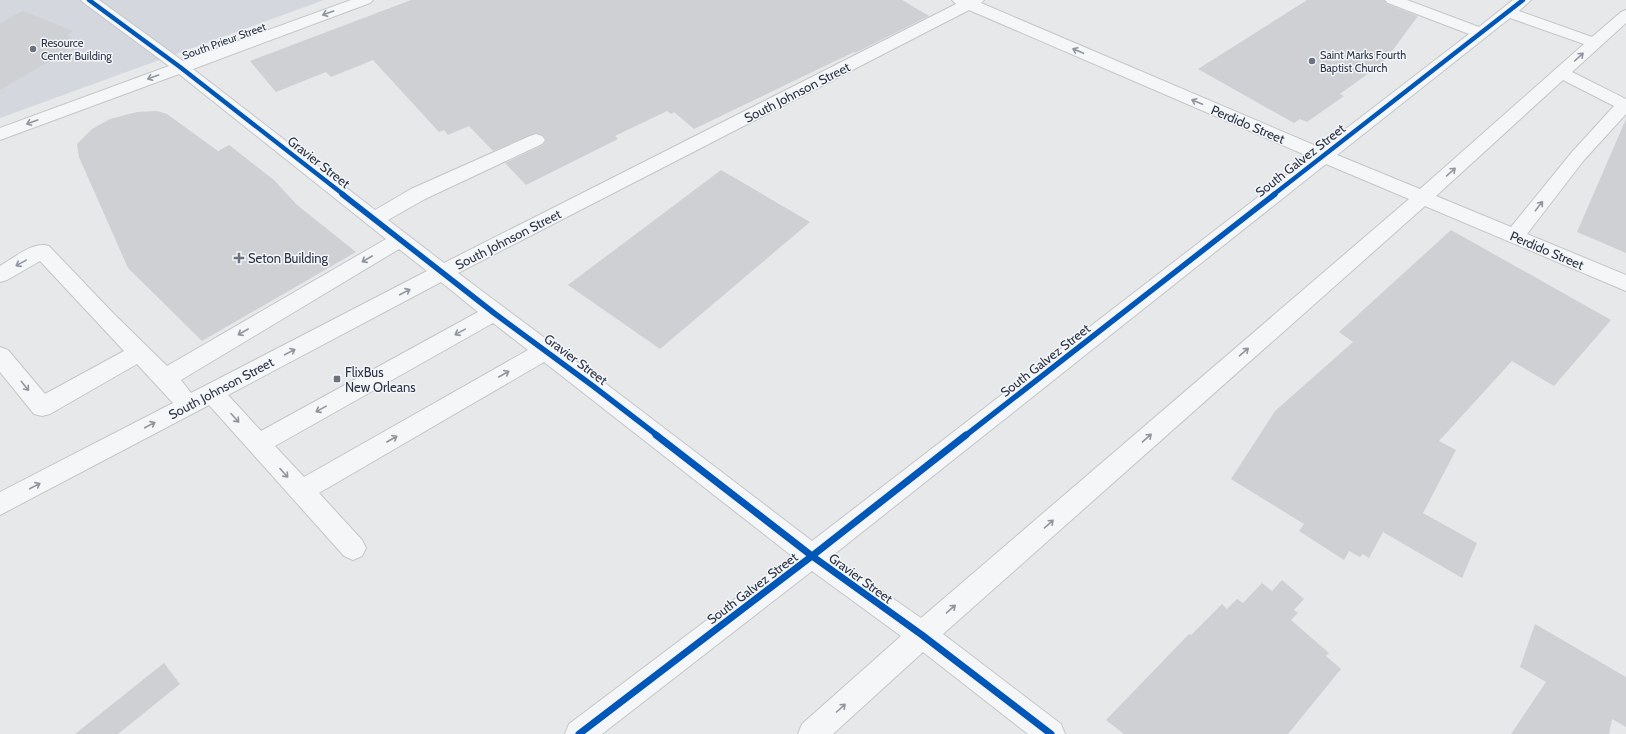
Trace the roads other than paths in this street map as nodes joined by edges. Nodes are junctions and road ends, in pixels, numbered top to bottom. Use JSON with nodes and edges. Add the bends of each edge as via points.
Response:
{"nodes":[{"id":1,"x":89,"y":0,"type":"edge"},
{"id":2,"x":365,"y":0,"type":"edge"},
{"id":3,"x":1393,"y":0,"type":"edge"},
{"id":4,"x":1622,"y":0,"type":"edge"},
{"id":5,"x":968,"y":1,"type":"edge"},
{"id":6,"x":1626,"y":5,"type":"edge"},
{"id":7,"x":1515,"y":6,"type":"edge"},
{"id":8,"x":1626,"y":15,"type":"edge"},
{"id":9,"x":1609,"y":31,"type":"junction"},
{"id":10,"x":1481,"y":32,"type":"junction"},
{"id":11,"x":1626,"y":38,"type":"edge"},
{"id":12,"x":1595,"y":43,"type":"junction"},
{"id":13,"x":180,"y":67,"type":"junction"},
{"id":14,"x":1561,"y":74,"type":"junction"},
{"id":15,"x":1626,"y":104,"type":"edge"},
{"id":16,"x":0,"y":134,"type":"edge"},
{"id":17,"x":536,"y":140,"type":"dead end"},
{"id":18,"x":1323,"y":156,"type":"junction"},
{"id":19,"x":1422,"y":198,"type":"junction"},
{"id":20,"x":374,"y":219,"type":"junction"},
{"id":21,"x":1514,"y":236,"type":"junction"},
{"id":22,"x":401,"y":239,"type":"junction"},
{"id":23,"x":443,"y":272,"type":"junction"},
{"id":24,"x":0,"y":275,"type":"edge"},
{"id":25,"x":1626,"y":283,"type":"edge"},
{"id":26,"x":494,"y":313,"type":"junction"},
{"id":27,"x":546,"y":350,"type":"junction"},
{"id":28,"x":140,"y":352,"type":"junction"},
{"id":29,"x":0,"y":356,"type":"edge"},
{"id":30,"x":165,"y":378,"type":"junction"},
{"id":31,"x":212,"y":393,"type":"junction"},
{"id":32,"x":188,"y":405,"type":"junction"},
{"id":33,"x":258,"y":444,"type":"junction"},
{"id":34,"x":301,"y":491,"type":"junction"},
{"id":35,"x":0,"y":504,"type":"edge"},
{"id":36,"x":353,"y":548,"type":"dead end"},
{"id":37,"x":812,"y":556,"type":"junction"},
{"id":38,"x":922,"y":635,"type":"junction"},
{"id":39,"x":579,"y":734,"type":"edge"},
{"id":40,"x":812,"y":734,"type":"edge"},
{"id":41,"x":1051,"y":734,"type":"edge"}],
"edges":[{"from":1,"to":13,"type":"street","name":"Gravier Street"},
{"from":2,"to":13,"type":"street","name":"South Prieur Street","one_way":true},
{"from":3,"to":10,"type":"street"},
{"from":4,"to":6,"type":"street"},
{"from":18,"to":5,"type":"street","name":"Perdido Street","one_way":true},
{"from":5,"to":23,"type":"street","name":"South Johnson Street"},
{"from":7,"to":10,"type":"street","name":"South Galvez Street"},
{"from":7,"to":12,"type":"street"},
{"from":8,"to":9,"type":"street"},
{"from":9,"to":11,"type":"street"},
{"from":9,"to":12,"type":"street"},
{"from":10,"to":18,"type":"street","name":"South Galvez Street"},
{"from":14,"to":12,"type":"street","one_way":true},
{"from":13,"to":16,"type":"street","name":"South Prieur Street","one_way":true},
{"from":13,"to":20,"type":"street","name":"Gravier Street"},
{"from":14,"to":15,"type":"street"},
{"from":19,"to":14,"type":"street","one_way":true},
{"from":21,"to":15,"type":"street","one_way":true,"via":[[1578,156]]},
{"from":17,"to":20,"type":"street","via":[[418,194]]},
{"from":18,"to":19,"type":"street","name":"Perdido Street"},
{"from":18,"to":37,"type":"street","name":"South Galvez Street"},
{"from":19,"to":21,"type":"street","name":"Perdido Street"},
{"from":38,"to":19,"type":"street","one_way":true},
{"from":20,"to":22,"type":"street","name":"Gravier Street"},
{"from":21,"to":25,"type":"street","name":"Perdido Street"},
{"from":22,"to":23,"type":"street","name":"Gravier Street"},
{"from":22,"to":30,"type":"street","one_way":true},
{"from":23,"to":26,"type":"street","name":"Gravier Street"},
{"from":31,"to":23,"type":"street","name":"South Johnson Street","one_way":true},
{"from":28,"to":24,"type":"street","one_way":true,"via":[[42,251]]},
{"from":26,"to":27,"type":"street","name":"Gravier Street"},
{"from":26,"to":33,"type":"street","one_way":true},
{"from":34,"to":27,"type":"street","one_way":true},
{"from":27,"to":37,"type":"street","name":"Gravier Street"},
{"from":29,"to":28,"type":"street","one_way":true,"via":[[42,407]]},
{"from":28,"to":30,"type":"street"},
{"from":30,"to":32,"type":"street"},
{"from":31,"to":32,"type":"street","name":"South Johnson Street"},
{"from":31,"to":33,"type":"street","one_way":true},
{"from":35,"to":32,"type":"street","name":"South Johnson Street","one_way":true},
{"from":33,"to":34,"type":"street","one_way":true},
{"from":34,"to":36,"type":"street"},
{"from":37,"to":38,"type":"street","name":"Gravier Street"},
{"from":37,"to":39,"type":"street","name":"South Galvez Street"},
{"from":40,"to":38,"type":"street","one_way":true},
{"from":38,"to":41,"type":"street","name":"Gravier Street"}]}
